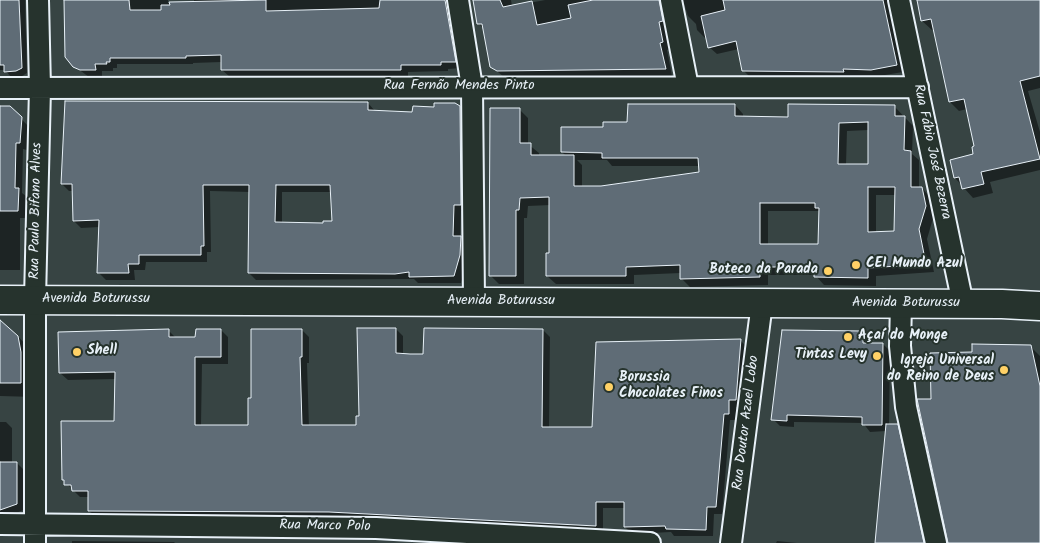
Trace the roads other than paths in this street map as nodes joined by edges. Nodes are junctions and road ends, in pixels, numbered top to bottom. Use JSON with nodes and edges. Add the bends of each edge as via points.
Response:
{"nodes":[{"id":1,"x":38,"y":0,"type":"edge"},
{"id":2,"x":458,"y":0,"type":"edge"},
{"id":3,"x":671,"y":0,"type":"edge"},
{"id":4,"x":899,"y":0,"type":"edge"},
{"id":5,"x":688,"y":86,"type":"junction"},
{"id":6,"x":472,"y":87,"type":"junction"},
{"id":7,"x":918,"y":87,"type":"junction"},
{"id":8,"x":0,"y":88,"type":"edge"},
{"id":9,"x":40,"y":88,"type":"junction"},
{"id":10,"x":1040,"y":287,"type":"edge"},
{"id":11,"x":0,"y":300,"type":"edge"},
{"id":12,"x":35,"y":300,"type":"junction"},
{"id":13,"x":474,"y":301,"type":"junction"},
{"id":14,"x":762,"y":303,"type":"junction"},
{"id":15,"x":901,"y":304,"type":"junction"},
{"id":16,"x":963,"y":304,"type":"junction"},
{"id":17,"x":1002,"y":304,"type":"junction"},
{"id":18,"x":1040,"y":306,"type":"edge"},
{"id":19,"x":0,"y":524,"type":"edge"},
{"id":20,"x":35,"y":534,"type":"edge"},
{"id":21,"x":650,"y":543,"type":"edge"},
{"id":22,"x":731,"y":543,"type":"edge"},
{"id":23,"x":936,"y":543,"type":"edge"}],
"edges":[{"from":1,"to":9,"type":"street","name":"Rua Paulo Bifano Alves"},
{"from":2,"to":6,"type":"street"},
{"from":3,"to":5,"type":"street"},
{"from":4,"to":7,"type":"street","name":"Rua Fábio José Bezerra"},
{"from":5,"to":6,"type":"street","name":"Rua Fernão Mendes Pinto"},
{"from":5,"to":7,"type":"street","name":"Rua Fernão Mendes Pinto"},
{"from":6,"to":9,"type":"street","name":"Rua Fernão Mendes Pinto"},
{"from":6,"to":13,"type":"street"},
{"from":7,"to":16,"type":"street","name":"Rua Fábio José Bezerra"},
{"from":8,"to":9,"type":"street","name":"Rua Fernão Mendes Pinto"},
{"from":9,"to":12,"type":"street","name":"Rua Paulo Bifano Alves"},
{"from":10,"to":17,"type":"main road","name":"Avenida Boturussu"},
{"from":11,"to":12,"type":"main road","name":"Avenida Boturussu"},
{"from":12,"to":13,"type":"main road","name":"Avenida Boturussu"},
{"from":12,"to":20,"type":"street","name":"Rua Paulo Bifano Alves"},
{"from":13,"to":14,"type":"main road","name":"Avenida Boturussu"},
{"from":14,"to":15,"type":"main road","name":"Avenida Boturussu"},
{"from":14,"to":22,"type":"street","name":"Rua Doutor Azael Lobo"},
{"from":15,"to":16,"type":"main road","name":"Avenida Boturussu"},
{"from":15,"to":23,"type":"street","via":[[900,346],[906,407]]},
{"from":16,"to":17,"type":"main road","name":"Avenida Boturussu"},
{"from":17,"to":18,"type":"main road","name":"Avenida Boturussu"},
{"from":19,"to":20,"type":"street","name":"Rua Marco Polo"},
{"from":20,"to":21,"type":"street","name":"Rua Marco Polo","via":[[376,528]]}]}
